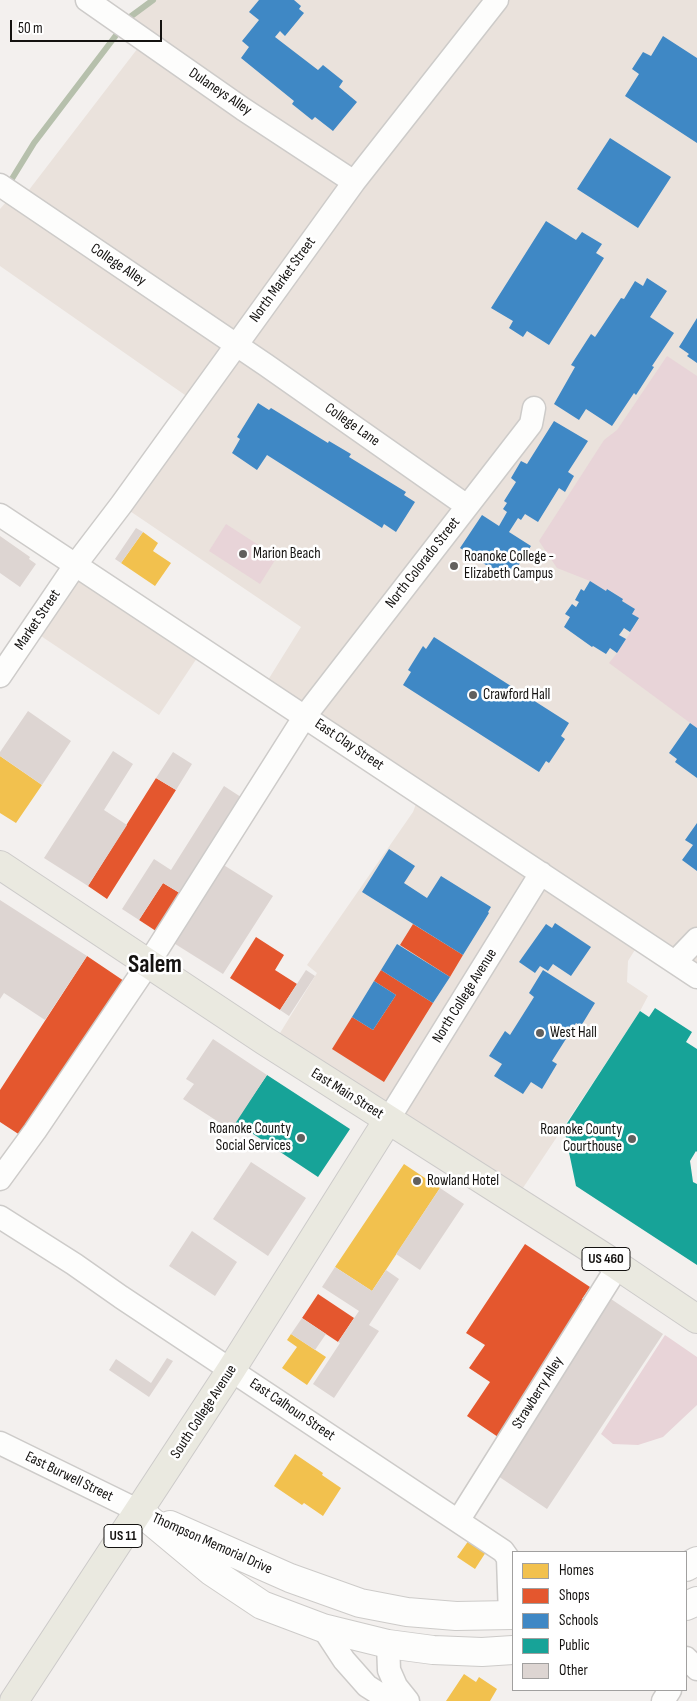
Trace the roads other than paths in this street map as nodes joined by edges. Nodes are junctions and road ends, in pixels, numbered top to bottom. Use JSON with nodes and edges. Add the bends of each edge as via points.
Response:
{"nodes":[{"id":1,"x":87,"y":0,"type":"edge"},
{"id":2,"x":497,"y":0,"type":"edge"},
{"id":3,"x":354,"y":182,"type":"junction"},
{"id":4,"x":4,"y":196,"type":"edge"},
{"id":5,"x":236,"y":345,"type":"junction"},
{"id":6,"x":534,"y":408,"type":"dead end"},
{"id":7,"x":467,"y":506,"type":"junction"},
{"id":8,"x":0,"y":515,"type":"edge"},
{"id":9,"x":76,"y":564,"type":"junction"},
{"id":10,"x":0,"y":676,"type":"edge"},
{"id":11,"x":305,"y":716,"type":"junction"},
{"id":12,"x":0,"y":865,"type":"edge"},
{"id":13,"x":541,"y":872,"type":"junction"},
{"id":14,"x":697,"y":938,"type":"edge"},
{"id":15,"x":675,"y":962,"type":"junction"},
{"id":16,"x":148,"y":964,"type":"junction"},
{"id":17,"x":697,"y":977,"type":"edge"},
{"id":18,"x":388,"y":1120,"type":"junction"},
{"id":19,"x":0,"y":1179,"type":"edge"},
{"id":20,"x":0,"y":1217,"type":"edge"},
{"id":21,"x":618,"y":1266,"type":"junction"},
{"id":22,"x":697,"y":1319,"type":"edge"},
{"id":23,"x":231,"y":1370,"type":"junction"},
{"id":24,"x":0,"y":1443,"type":"edge"},
{"id":25,"x":139,"y":1511,"type":"junction"},
{"id":26,"x":458,"y":1521,"type":"junction"},
{"id":27,"x":512,"y":1615,"type":"edge"},
{"id":28,"x":323,"y":1628,"type":"junction"},
{"id":29,"x":388,"y":1644,"type":"junction"},
{"id":30,"x":512,"y":1650,"type":"edge"},
{"id":31,"x":14,"y":1701,"type":"edge"},
{"id":32,"x":391,"y":1701,"type":"edge"},
{"id":33,"x":408,"y":1701,"type":"edge"}],
"edges":[{"from":1,"to":3,"type":"street","name":"Dulaneys Alley"},
{"from":2,"to":3,"type":"street","name":"North Market Street"},
{"from":3,"to":5,"type":"street","name":"North Market Street"},
{"from":4,"to":5,"type":"street","name":"College Alley"},
{"from":5,"to":7,"type":"street","name":"College Lane"},
{"from":5,"to":9,"type":"street","name":"North Market Street"},
{"from":6,"to":7,"type":"street","name":"North Colorado Street","via":[[531,424]]},
{"from":7,"to":11,"type":"street","name":"North Colorado Street"},
{"from":8,"to":9,"type":"street","name":"East Clay Street"},
{"from":9,"to":10,"type":"street","name":"Market Street"},
{"from":9,"to":11,"type":"street","name":"East Clay Street"},
{"from":11,"to":13,"type":"street","name":"East Clay Street"},
{"from":11,"to":16,"type":"street","name":"North Colorado Street"},
{"from":12,"to":16,"type":"main road","name":"East Main Street"},
{"from":13,"to":15,"type":"street","name":"East Clay Street"},
{"from":13,"to":18,"type":"street","name":"North College Avenue"},
{"from":14,"to":15,"type":"street"},
{"from":15,"to":17,"type":"street","name":"East Clay Street"},
{"from":16,"to":18,"type":"main road","name":"East Main Street"},
{"from":16,"to":19,"type":"street","name":"North Colorado Street"},
{"from":18,"to":21,"type":"main road","name":"East Main Street","number":"US 460"},
{"from":18,"to":23,"type":"main road","name":"South College Avenue","number":"US 11"},
{"from":20,"to":23,"type":"street","name":"East Calhoun Street"},
{"from":21,"to":22,"type":"main road","name":"East Main Street","number":"US 460"},
{"from":21,"to":26,"type":"street","name":"Strawberry Alley"},
{"from":23,"to":25,"type":"main road","name":"South College Avenue","number":"US 11"},
{"from":23,"to":26,"type":"street","name":"East Calhoun Street"},
{"from":24,"to":25,"type":"street","name":"East Burwell Street"},
{"from":25,"to":27,"type":"main road","name":"Thompson Memorial Drive","via":[[290,1578],[360,1603],[407,1612],[456,1616]]},
{"from":25,"to":28,"type":"main road","name":"Thompson Memorial Drive","via":[[211,1571],[262,1605]]},
{"from":25,"to":31,"type":"main road","name":"South College Avenue","number":"US 11"},
{"from":26,"to":27,"type":"street","name":"East Calhoun Street","via":[[503,1551],[508,1558]]},
{"from":28,"to":29,"type":"main road","name":"Thompson Memorial Drive"},
{"from":28,"to":32,"type":"street","via":[[344,1660],[367,1686]]},
{"from":29,"to":30,"type":"main road","name":"Thompson Memorial Drive","via":[[433,1650]]},
{"from":29,"to":33,"type":"street","via":[[389,1670]]}]}
